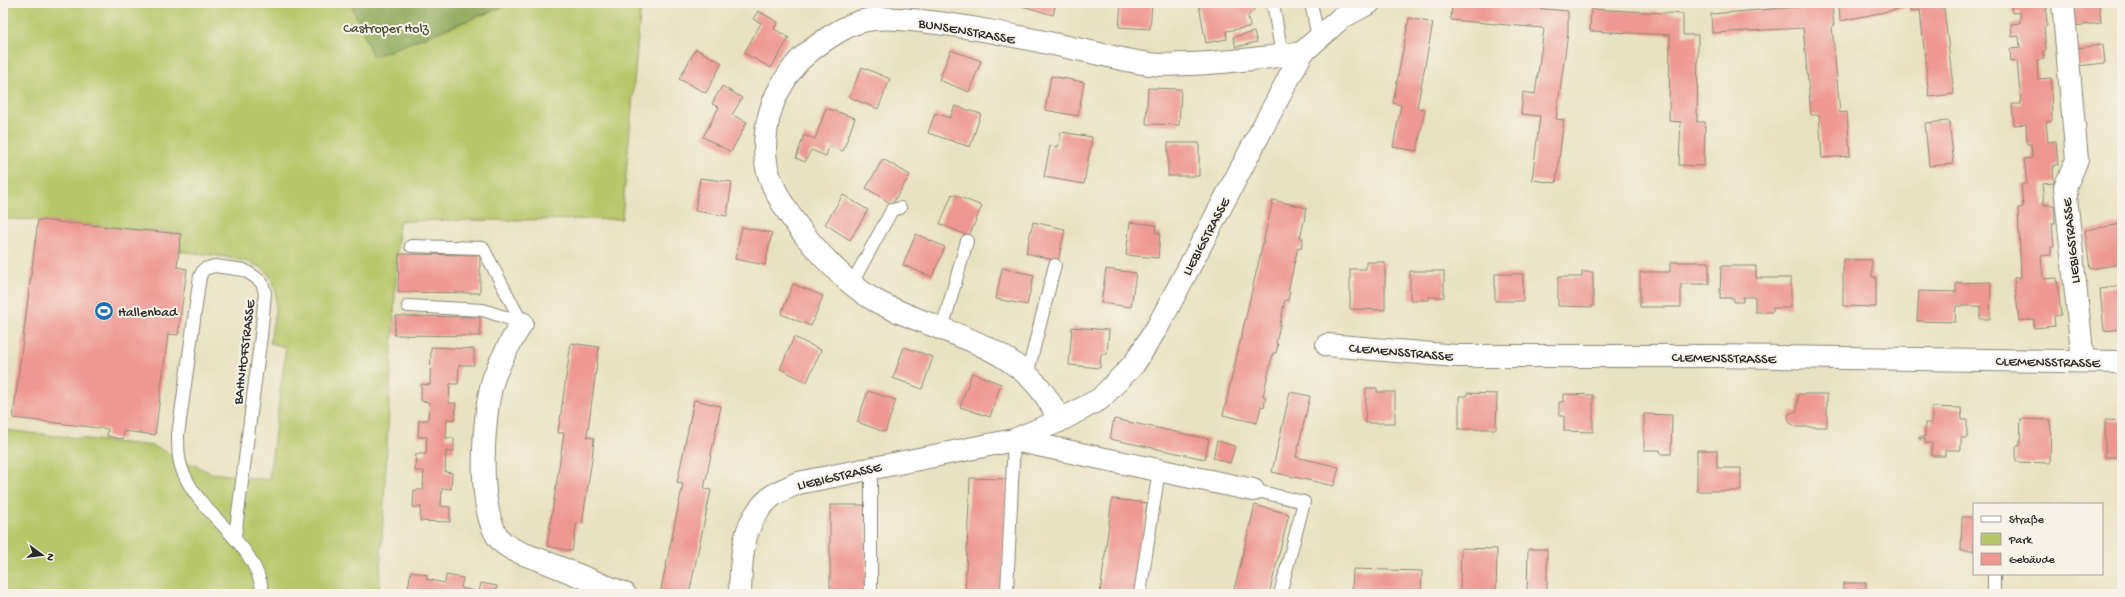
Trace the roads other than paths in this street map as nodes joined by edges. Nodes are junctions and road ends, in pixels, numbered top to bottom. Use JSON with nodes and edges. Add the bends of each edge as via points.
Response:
{"nodes":[{"id":1,"x":1273,"y":3,"type":"edge"},
{"id":2,"x":1311,"y":3,"type":"edge"},
{"id":3,"x":1369,"y":3,"type":"edge"},
{"id":4,"x":2063,"y":3,"type":"edge"},
{"id":5,"x":1318,"y":37,"type":"junction"},
{"id":6,"x":1292,"y":54,"type":"junction"},
{"id":7,"x":900,"y":208,"type":"dead end"},
{"id":8,"x":967,"y":241,"type":"dead end"},
{"id":9,"x":411,"y":246,"type":"dead end"},
{"id":10,"x":1055,"y":265,"type":"dead end"},
{"id":11,"x":852,"y":283,"type":"junction"},
{"id":12,"x":408,"y":306,"type":"dead end"},
{"id":13,"x":522,"y":323,"type":"junction"},
{"id":14,"x":942,"y":329,"type":"junction"},
{"id":15,"x":1327,"y":346,"type":"dead end"},
{"id":16,"x":2083,"y":362,"type":"junction"},
{"id":17,"x":2122,"y":362,"type":"edge"},
{"id":18,"x":1027,"y":376,"type":"junction"},
{"id":19,"x":1059,"y":421,"type":"junction"},
{"id":20,"x":1014,"y":440,"type":"junction"},
{"id":21,"x":871,"y":468,"type":"junction"},
{"id":22,"x":1159,"y":470,"type":"junction"},
{"id":23,"x":1253,"y":490,"type":"joint"},
{"id":24,"x":234,"y":536,"type":"junction"},
{"id":25,"x":1994,"y":575,"type":"edge"},
{"id":26,"x":263,"y":594,"type":"edge"},
{"id":27,"x":625,"y":594,"type":"edge"},
{"id":28,"x":740,"y":594,"type":"edge"},
{"id":29,"x":871,"y":594,"type":"edge"},
{"id":30,"x":1010,"y":594,"type":"edge"},
{"id":31,"x":1140,"y":594,"type":"edge"},
{"id":32,"x":1280,"y":594,"type":"edge"},
{"id":33,"x":1994,"y":594,"type":"edge"}],
"edges":[{"from":1,"to":6,"type":"lane"},
{"from":2,"to":5,"type":"lane"},
{"from":3,"to":5,"type":"street","name":"LIEBIGSTRASSE","via":[[1341,18]]},
{"from":4,"to":16,"type":"street","name":"LIEBIGSTRASSE","via":[[2077,160],[2065,187]]},
{"from":5,"to":6,"type":"street","name":"LIEBIGSTRASSE"},
{"from":6,"to":11,"type":"street","name":"BUNSENSTRASSE","via":[[1231,63],[1153,65],[954,25],[882,18],[859,22],[800,59],[778,91],[770,112],[766,137],[767,166],[775,193],[808,240]]},
{"from":6,"to":19,"type":"street","name":"LIEBIGSTRASSE","via":[[1158,326],[1134,364],[1100,399]]},
{"from":7,"to":11,"type":"lane","via":[[892,210]]},
{"from":8,"to":14,"type":"lane"},
{"from":9,"to":13,"type":"lane","via":[[483,248]]},
{"from":10,"to":18,"type":"lane"},
{"from":11,"to":14,"type":"street","name":"BUNSENSTRASSE","via":[[876,301]]},
{"from":12,"to":13,"type":"lane","via":[[483,310]]},
{"from":13,"to":27,"type":"street","via":[[493,380],[484,426],[485,479],[492,527],[502,542],[519,552]]},
{"from":14,"to":18,"type":"street","name":"BUNSENSTRASSE","via":[[979,342],[1008,360]]},
{"from":15,"to":16,"type":"street","name":"CLEMENSSTRASSE","via":[[1456,356],[1703,356]]},
{"from":16,"to":17,"type":"street","name":"CLEMENSSTRASSE"},
{"from":18,"to":19,"type":"street","name":"BUNSENSTRASSE","via":[[1053,407]]},
{"from":19,"to":20,"type":"street","name":"LIEBIGSTRASSE"},
{"from":20,"to":21,"type":"street","name":"LIEBIGSTRASSE"},
{"from":20,"to":22,"type":"street","name":"LIEBIGSTRASSE"},
{"from":20,"to":30,"type":"lane","via":[[1007,591]]},
{"from":21,"to":28,"type":"street","name":"LIEBIGSTRASSE","via":[[798,483],[771,497],[752,519],[741,551]]},
{"from":21,"to":29,"type":"lane"},
{"from":22,"to":23,"type":"street","name":"LIEBIGSTRASSE"},
{"from":22,"to":31,"type":"lane"},
{"from":23,"to":32,"type":"lane","via":[[1304,502]]},
{"from":24,"to":24,"type":"lane","name":"BAHNHOFSTRASSE","via":[[195,495],[183,473],[178,456],[178,435],[200,276],[204,269],[215,266],[244,270],[262,283],[265,293],[262,336]]},
{"from":24,"to":26,"type":"lane","name":"BAHNHOFSTRASSE","via":[[258,573]]},
{"from":25,"to":33,"type":"lane"}]}
